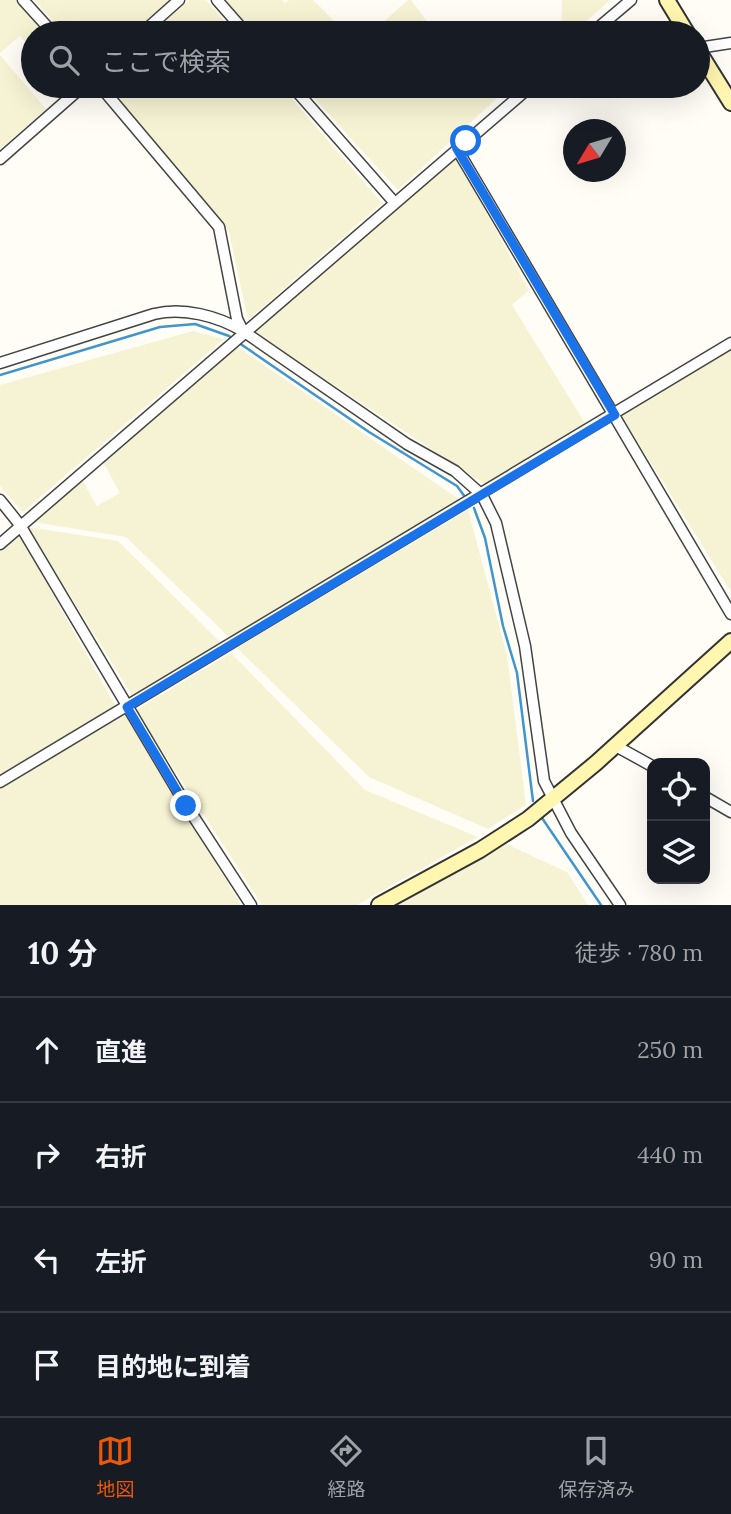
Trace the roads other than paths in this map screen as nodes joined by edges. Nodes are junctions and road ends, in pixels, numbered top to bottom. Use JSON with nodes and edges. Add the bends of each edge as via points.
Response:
{"nodes":[{"id":1,"x":23,"y":0,"type":"edge"},
{"id":2,"x":180,"y":0,"type":"edge"},
{"id":3,"x":217,"y":0,"type":"edge"},
{"id":4,"x":631,"y":0,"type":"edge"},
{"id":5,"x":667,"y":0,"type":"edge"},
{"id":6,"x":42,"y":21,"type":"edge"},
{"id":7,"x":156,"y":21,"type":"edge"},
{"id":8,"x":235,"y":21,"type":"edge"},
{"id":9,"x":606,"y":21,"type":"edge"},
{"id":10,"x":680,"y":21,"type":"edge"},
{"id":11,"x":731,"y":43,"type":"edge"},
{"id":12,"x":710,"y":47,"type":"edge"},
{"id":13,"x":710,"y":69,"type":"edge"},
{"id":14,"x":69,"y":98,"type":"edge"},
{"id":15,"x":110,"y":98,"type":"edge"},
{"id":16,"x":303,"y":98,"type":"edge"},
{"id":17,"x":517,"y":98,"type":"edge"},
{"id":18,"x":731,"y":103,"type":"edge"},
{"id":19,"x":457,"y":149,"type":"junction"},
{"id":20,"x":0,"y":159,"type":"edge"},
{"id":21,"x":394,"y":202,"type":"junction"},
{"id":22,"x":243,"y":331,"type":"junction"},
{"id":23,"x":731,"y":343,"type":"edge"},
{"id":24,"x":0,"y":363,"type":"edge"},
{"id":25,"x":615,"y":415,"type":"junction"},
{"id":26,"x":482,"y":495,"type":"junction"},
{"id":27,"x":0,"y":500,"type":"edge"},
{"id":28,"x":20,"y":525,"type":"junction"},
{"id":29,"x":0,"y":544,"type":"edge"},
{"id":30,"x":731,"y":614,"type":"edge"},
{"id":31,"x":731,"y":642,"type":"edge"},
{"id":32,"x":127,"y":707,"type":"junction"},
{"id":33,"x":614,"y":745,"type":"junction"},
{"id":34,"x":647,"y":763,"type":"edge"},
{"id":35,"x":0,"y":782,"type":"edge"},
{"id":36,"x":554,"y":799,"type":"junction"},
{"id":37,"x":710,"y":800,"type":"edge"},
{"id":38,"x":731,"y":812,"type":"edge"},
{"id":39,"x":251,"y":905,"type":"edge"},
{"id":40,"x":379,"y":905,"type":"edge"},
{"id":41,"x":620,"y":905,"type":"edge"}],
"edges":[{"from":1,"to":6,"type":"street"},
{"from":2,"to":7,"type":"street"},
{"from":3,"to":8,"type":"street"},
{"from":4,"to":9,"type":"street"},
{"from":5,"to":10,"type":"street"},
{"from":11,"to":12,"type":"street"},
{"from":13,"to":18,"type":"street"},
{"from":14,"to":20,"type":"street"},
{"from":15,"to":22,"type":"street","via":[[219,227]]},
{"from":16,"to":21,"type":"street"},
{"from":17,"to":19,"type":"street"},
{"from":19,"to":21,"type":"street"},
{"from":19,"to":25,"type":"street"},
{"from":21,"to":22,"type":"street"},
{"from":22,"to":24,"type":"street","via":[[196,314],[164,312]]},
{"from":22,"to":26,"type":"street","via":[[407,444],[455,471]]},
{"from":22,"to":28,"type":"street"},
{"from":23,"to":25,"type":"street"},
{"from":25,"to":26,"type":"street"},
{"from":25,"to":30,"type":"street"},
{"from":26,"to":32,"type":"street"},
{"from":26,"to":36,"type":"street","via":[[496,523],[525,646],[544,781]]},
{"from":27,"to":28,"type":"street"},
{"from":28,"to":29,"type":"street"},
{"from":28,"to":32,"type":"street"},
{"from":31,"to":33,"type":"street"},
{"from":32,"to":35,"type":"street"},
{"from":32,"to":39,"type":"street"},
{"from":33,"to":34,"type":"street"},
{"from":33,"to":36,"type":"street"},
{"from":36,"to":40,"type":"street","via":[[480,849]]},
{"from":36,"to":41,"type":"street","via":[[571,833]]},
{"from":37,"to":38,"type":"street"}]}
